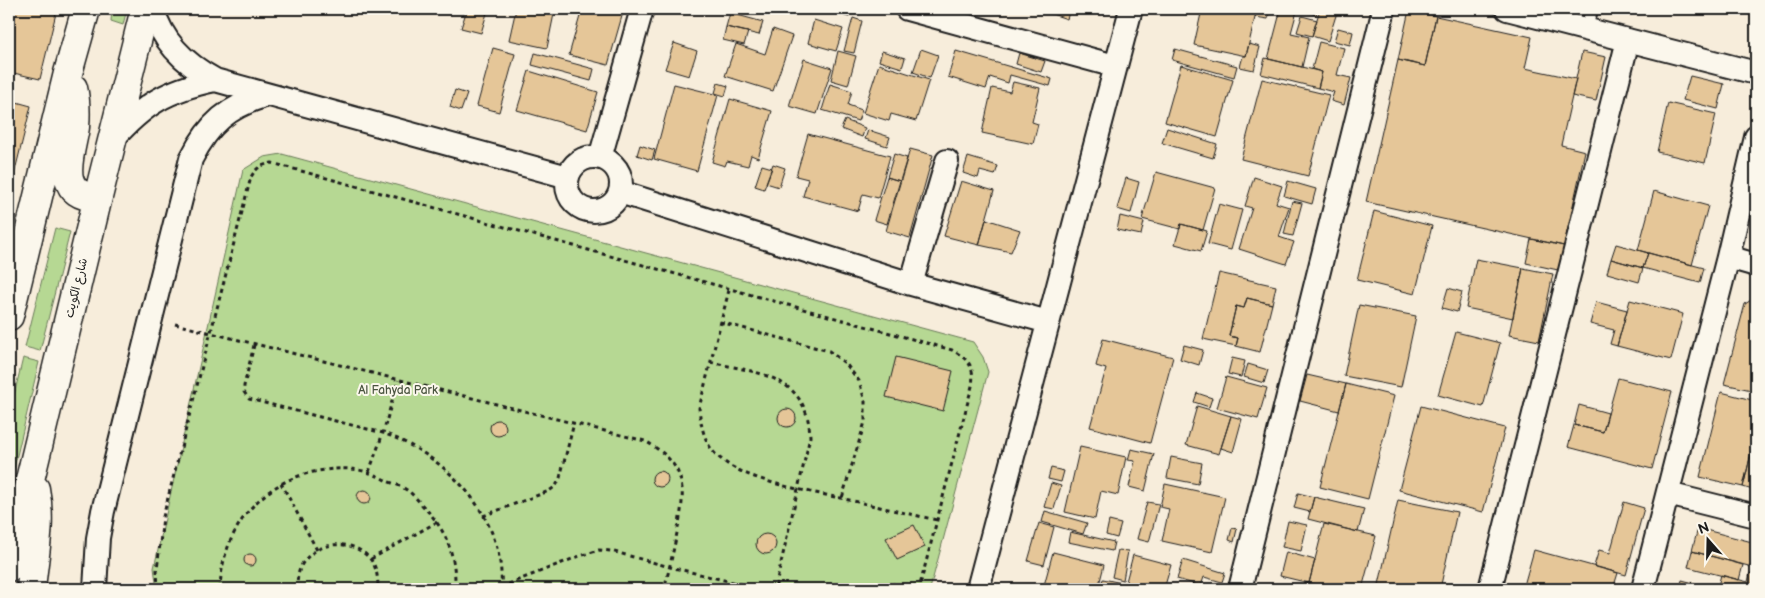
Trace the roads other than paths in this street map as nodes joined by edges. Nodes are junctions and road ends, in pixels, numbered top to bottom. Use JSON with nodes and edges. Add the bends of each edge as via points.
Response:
{"nodes":[{"id":1,"x":86,"y":9,"type":"edge"},
{"id":2,"x":145,"y":9,"type":"edge"},
{"id":3,"x":153,"y":9,"type":"edge"},
{"id":4,"x":642,"y":9,"type":"edge"},
{"id":5,"x":907,"y":9,"type":"edge"},
{"id":6,"x":1131,"y":9,"type":"edge"},
{"id":7,"x":1384,"y":9,"type":"edge"},
{"id":8,"x":1507,"y":9,"type":"edge"},
{"id":9,"x":1589,"y":19,"type":"edge"},
{"id":10,"x":1628,"y":40,"type":"junction"},
{"id":11,"x":1116,"y":66,"type":"junction"},
{"id":12,"x":68,"y":73,"type":"junction"},
{"id":13,"x":1756,"y":73,"type":"edge"},
{"id":14,"x":215,"y":80,"type":"junction"},
{"id":15,"x":266,"y":95,"type":"junction"},
{"id":16,"x":1756,"y":138,"type":"edge"},
{"id":17,"x":112,"y":140,"type":"junction"},
{"id":18,"x":600,"y":158,"type":"junction"},
{"id":19,"x":947,"y":161,"type":"dead end"},
{"id":20,"x":568,"y":177,"type":"junction"},
{"id":21,"x":620,"y":192,"type":"junction"},
{"id":22,"x":98,"y":196,"type":"junction"},
{"id":23,"x":1728,"y":258,"type":"junction"},
{"id":24,"x":1756,"y":265,"type":"edge"},
{"id":25,"x":911,"y":284,"type":"junction"},
{"id":26,"x":9,"y":316,"type":"edge"},
{"id":27,"x":1048,"y":322,"type":"junction"},
{"id":28,"x":31,"y":473,"type":"junction"},
{"id":29,"x":1668,"y":494,"type":"junction"},
{"id":30,"x":1756,"y":516,"type":"edge"},
{"id":31,"x":9,"y":567,"type":"edge"},
{"id":32,"x":31,"y":589,"type":"edge"},
{"id":33,"x":95,"y":589,"type":"edge"},
{"id":34,"x":978,"y":589,"type":"edge"},
{"id":35,"x":1240,"y":589,"type":"edge"},
{"id":36,"x":1490,"y":589,"type":"edge"},
{"id":37,"x":1643,"y":589,"type":"edge"}],
"edges":[{"from":1,"to":12,"type":"main road"},
{"from":2,"to":17,"type":"main road","name":"شارع الكويت"},
{"from":3,"to":14,"type":"street","via":[[164,36],[178,54]]},
{"from":4,"to":18,"type":"street"},
{"from":5,"to":11,"type":"street"},
{"from":6,"to":11,"type":"street"},
{"from":7,"to":35,"type":"street"},
{"from":8,"to":9,"type":"street"},
{"from":9,"to":10,"type":"street"},
{"from":10,"to":13,"type":"street"},
{"from":10,"to":36,"type":"street"},
{"from":11,"to":27,"type":"street"},
{"from":12,"to":22,"type":"main road","via":[[74,89],[76,113],[67,170],[69,179],[80,193]]},
{"from":12,"to":26,"type":"main road"},
{"from":14,"to":15,"type":"street"},
{"from":14,"to":17,"type":"street","via":[[183,88],[147,106]]},
{"from":15,"to":20,"type":"street"},
{"from":15,"to":33,"type":"street","via":[[229,111],[213,124],[191,159],[103,510]]},
{"from":16,"to":23,"type":"street"},
{"from":17,"to":22,"type":"main road","name":"شارع الكويت"},
{"from":18,"to":20,"type":"street","via":[[592,157],[577,163]]},
{"from":18,"to":21,"type":"street","via":[[608,161],[620,174]]},
{"from":19,"to":25,"type":"street"},
{"from":20,"to":21,"type":"street","via":[[570,195],[582,208],[600,210],[616,200]]},
{"from":21,"to":25,"type":"street"},
{"from":22,"to":28,"type":"main road","name":"شارع الكويت"},
{"from":23,"to":24,"type":"street"},
{"from":23,"to":29,"type":"street"},
{"from":25,"to":27,"type":"street"},
{"from":27,"to":34,"type":"street"},
{"from":28,"to":31,"type":"main road","name":"شارع الكويت"},
{"from":28,"to":32,"type":"main road","via":[[38,505],[38,528]]},
{"from":29,"to":30,"type":"street"},
{"from":29,"to":37,"type":"street"}]}
